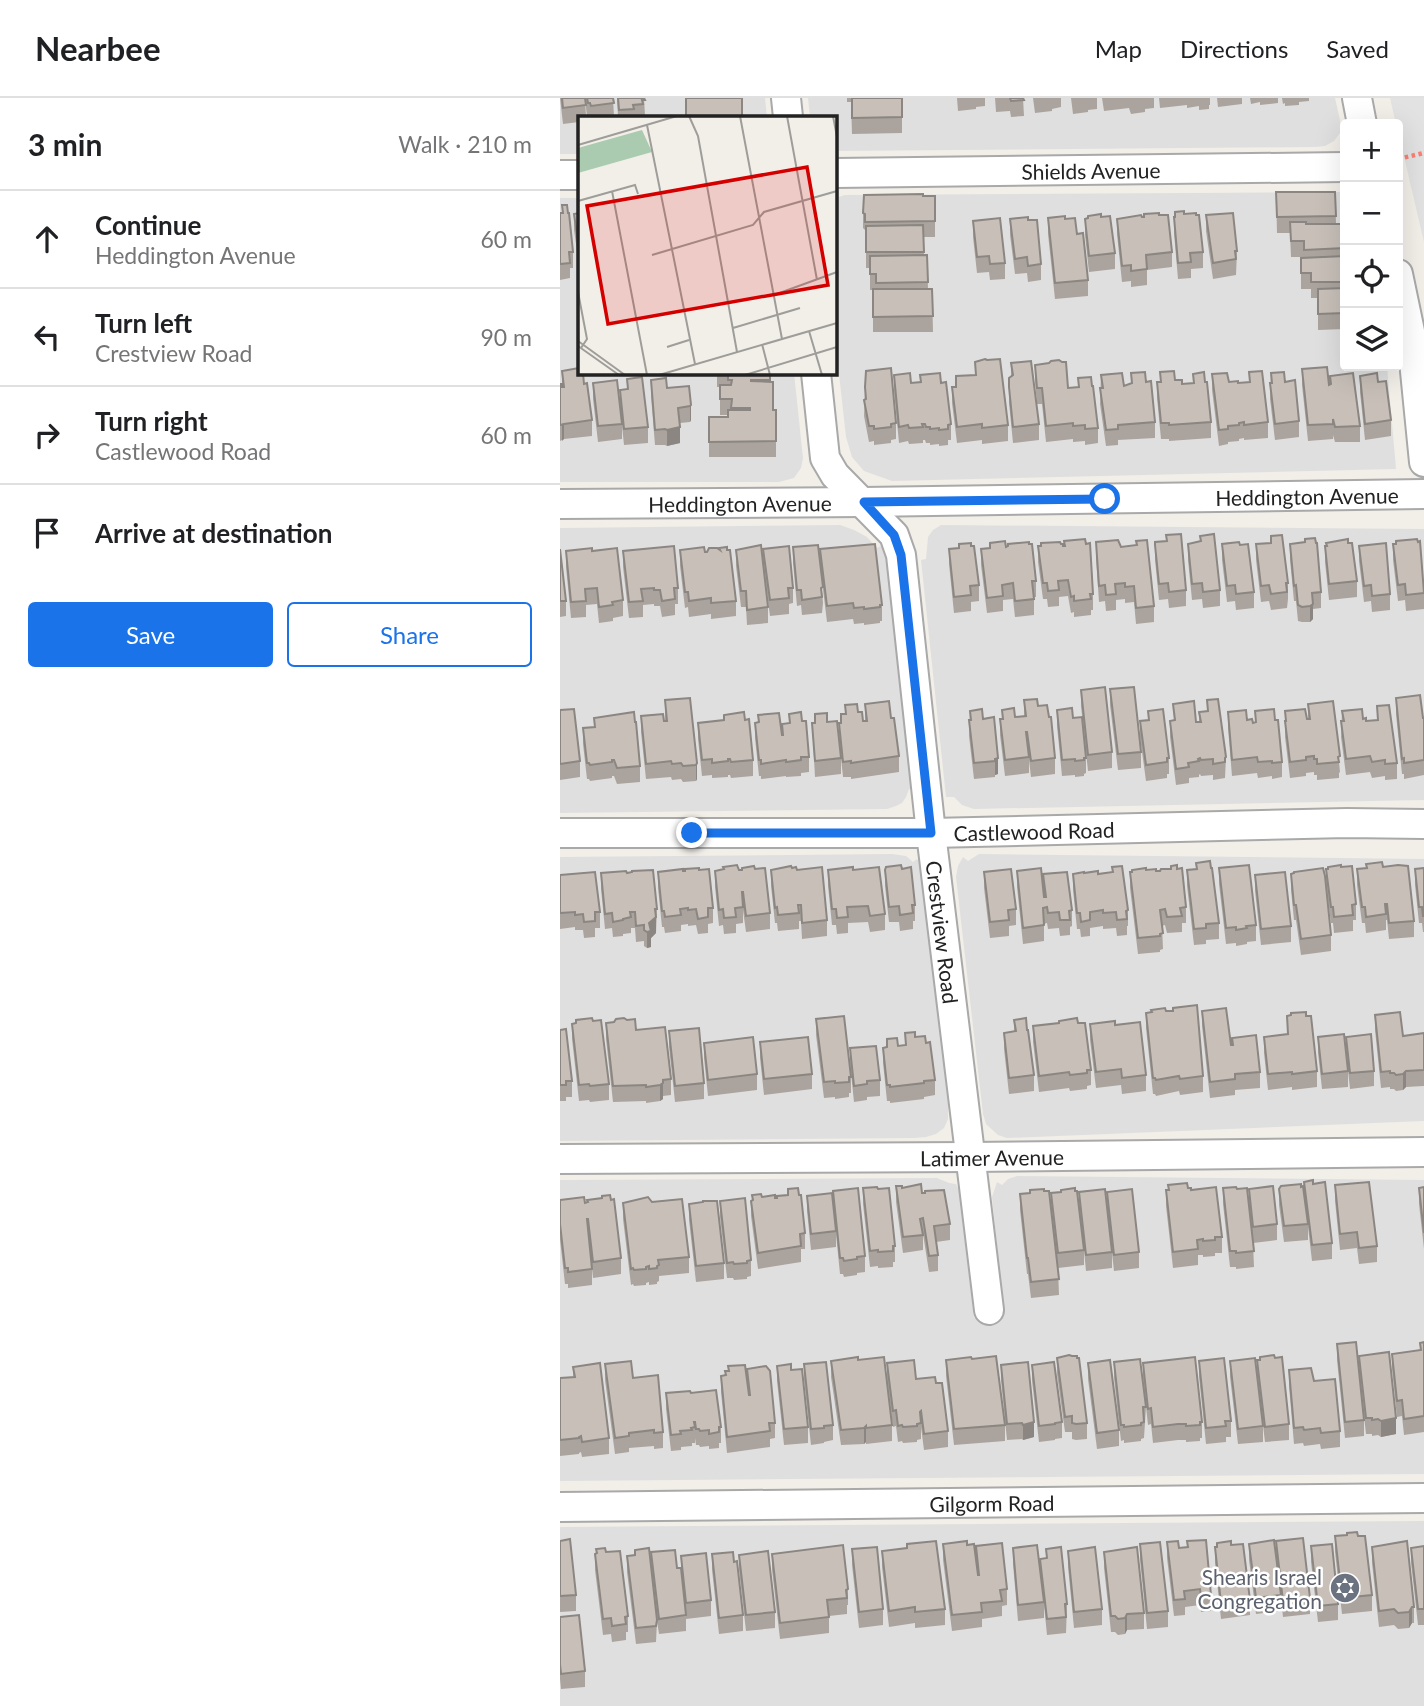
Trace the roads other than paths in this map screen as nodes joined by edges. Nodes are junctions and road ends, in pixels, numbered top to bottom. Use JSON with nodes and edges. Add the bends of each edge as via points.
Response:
{"nodes":[{"id":1,"x":786,"y":98,"type":"edge"},
{"id":2,"x":1357,"y":98,"type":"edge"},
{"id":3,"x":788,"y":116,"type":"edge"},
{"id":4,"x":1362,"y":119,"type":"edge"},
{"id":5,"x":1340,"y":167,"type":"edge"},
{"id":6,"x":836,"y":173,"type":"edge"},
{"id":7,"x":560,"y":175,"type":"edge"},
{"id":8,"x":578,"y":175,"type":"edge"},
{"id":9,"x":1403,"y":298,"type":"edge"},
{"id":10,"x":816,"y":374,"type":"edge"},
{"id":11,"x":1424,"y":462,"type":"edge"},
{"id":12,"x":1424,"y":488,"type":"edge"},
{"id":13,"x":1424,"y":494,"type":"edge"},
{"id":14,"x":864,"y":502,"type":"junction"},
{"id":15,"x":560,"y":504,"type":"edge"},
{"id":16,"x":1424,"y":824,"type":"edge"},
{"id":17,"x":560,"y":833,"type":"edge"},
{"id":18,"x":931,"y":833,"type":"junction"},
{"id":19,"x":1424,"y":1152,"type":"edge"},
{"id":20,"x":971,"y":1157,"type":"junction"},
{"id":21,"x":560,"y":1159,"type":"edge"},
{"id":22,"x":989,"y":1310,"type":"dead end"},
{"id":23,"x":1424,"y":1498,"type":"edge"},
{"id":24,"x":560,"y":1507,"type":"edge"}],
"edges":[{"from":1,"to":3,"type":"street"},
{"from":2,"to":4,"type":"street"},
{"from":5,"to":6,"type":"street","name":"Shields Avenue"},
{"from":7,"to":8,"type":"street"},
{"from":9,"to":11,"type":"street"},
{"from":10,"to":14,"type":"street","name":"Crestview Road","via":[[825,458],[835,475]]},
{"from":12,"to":13,"type":"street"},
{"from":13,"to":14,"type":"street","name":"Heddington Avenue"},
{"from":14,"to":15,"type":"street","name":"Heddington Avenue"},
{"from":14,"to":18,"type":"street","name":"Crestview Road","via":[[894,535],[901,555]]},
{"from":16,"to":18,"type":"street","name":"Castlewood Road"},
{"from":17,"to":18,"type":"street","name":"Castlewood Road"},
{"from":18,"to":20,"type":"street","name":"Crestview Road"},
{"from":19,"to":20,"type":"street","name":"Latimer Avenue"},
{"from":20,"to":21,"type":"street","name":"Latimer Avenue"},
{"from":20,"to":22,"type":"street","name":"Crestview Road"},
{"from":23,"to":24,"type":"street","name":"Gilgorm Road"}]}
